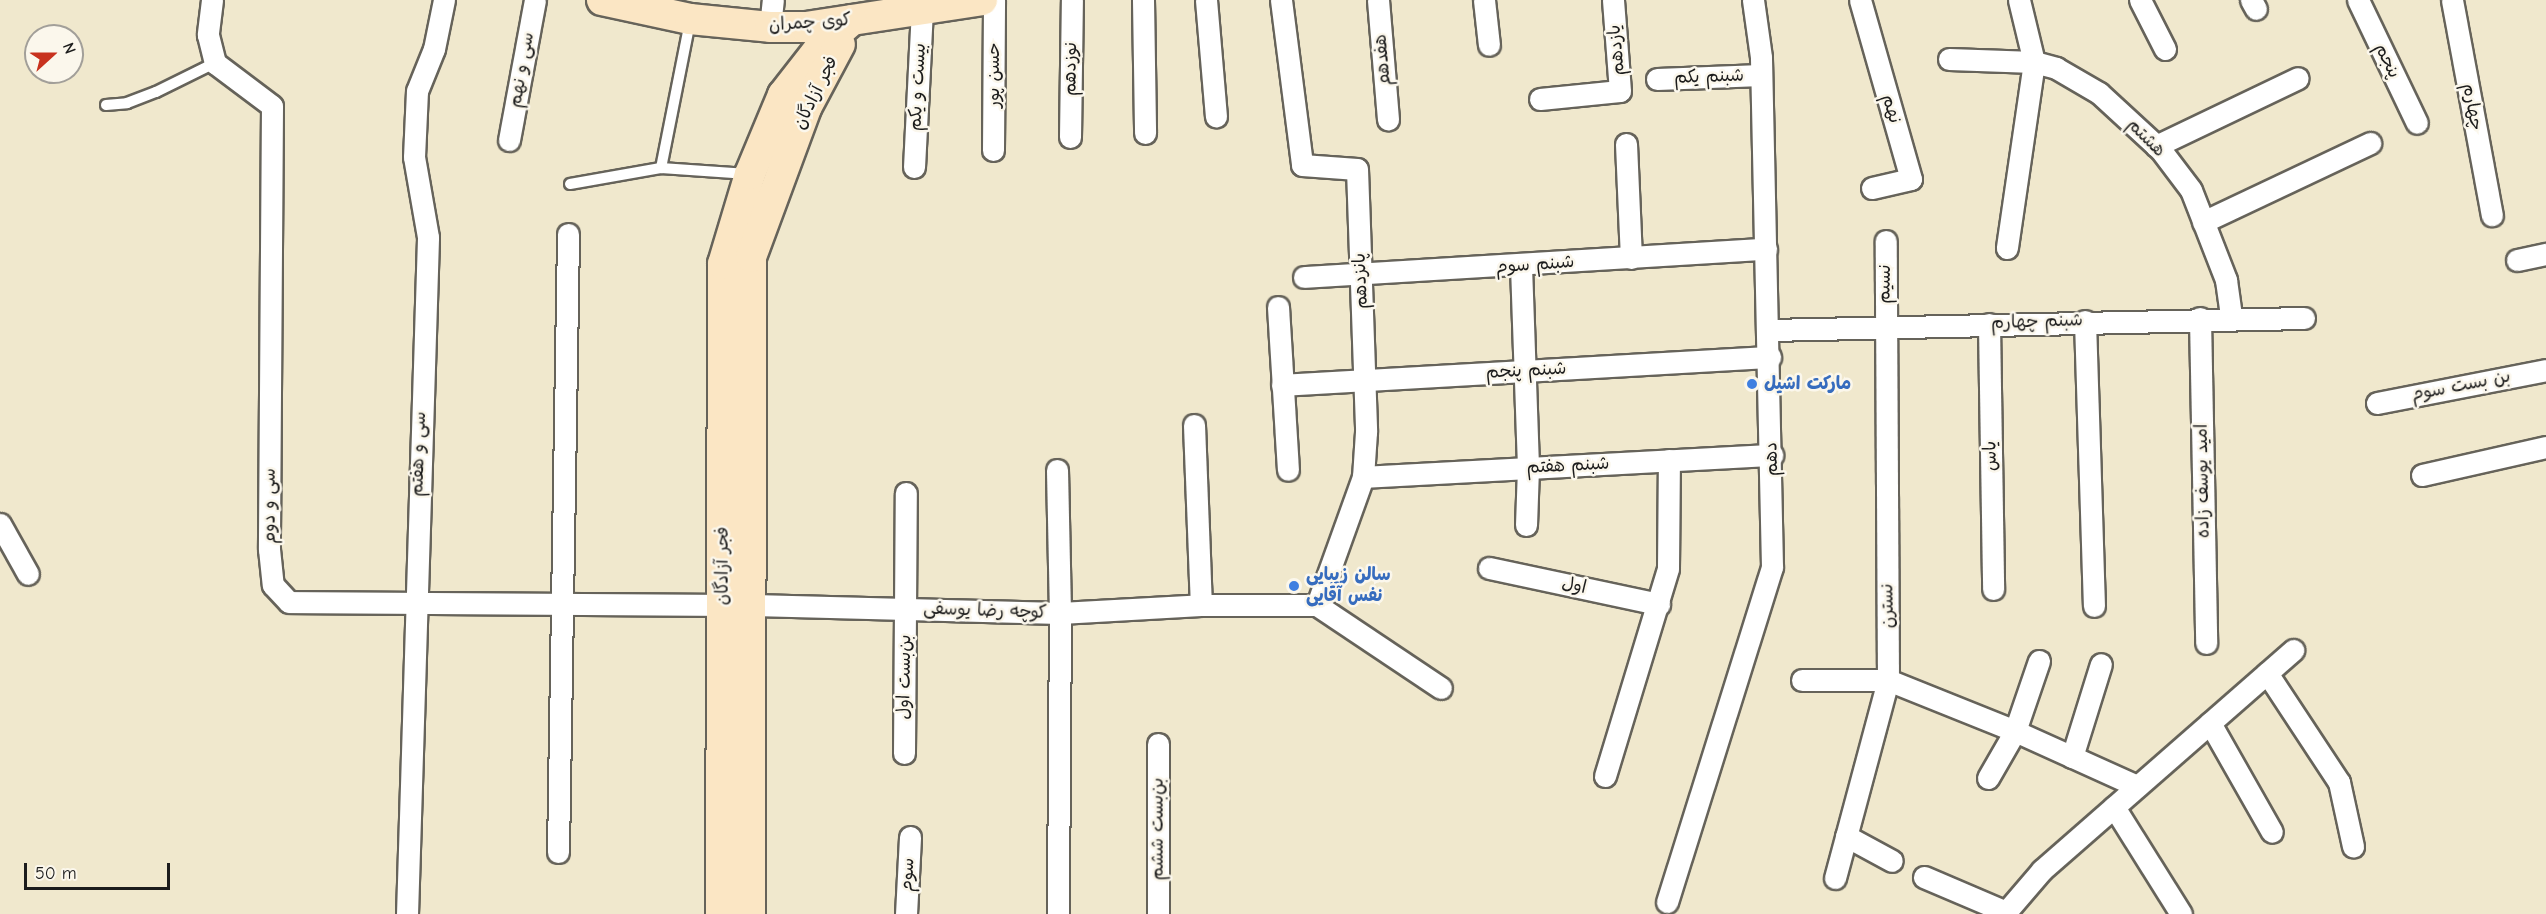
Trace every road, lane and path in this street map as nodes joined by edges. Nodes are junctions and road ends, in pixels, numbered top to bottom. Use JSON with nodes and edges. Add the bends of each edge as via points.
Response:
{"nodes":[{"id":1,"x":212,"y":0,"type":"edge"},
{"id":2,"x":444,"y":0,"type":"edge"},
{"id":3,"x":535,"y":0,"type":"edge"},
{"id":4,"x":602,"y":0,"type":"edge"},
{"id":5,"x":994,"y":0,"type":"edge"},
{"id":6,"x":1072,"y":0,"type":"edge"},
{"id":7,"x":1143,"y":0,"type":"edge"},
{"id":8,"x":1206,"y":0,"type":"edge"},
{"id":9,"x":1281,"y":0,"type":"edge"},
{"id":10,"x":1378,"y":0,"type":"edge"},
{"id":11,"x":1484,"y":0,"type":"edge"},
{"id":12,"x":1613,"y":0,"type":"edge"},
{"id":13,"x":1753,"y":0,"type":"edge"},
{"id":14,"x":1860,"y":0,"type":"edge"},
{"id":15,"x":2019,"y":0,"type":"edge"},
{"id":16,"x":2140,"y":0,"type":"edge"},
{"id":17,"x":2358,"y":0,"type":"edge"},
{"id":18,"x":2452,"y":0,"type":"edge"},
{"id":19,"x":969,"y":1,"type":"edge"},
{"id":20,"x":647,"y":6,"type":"edge"},
{"id":21,"x":922,"y":7,"type":"junction"},
{"id":22,"x":854,"y":10,"type":"edge"},
{"id":23,"x":772,"y":14,"type":"edge"},
{"id":24,"x":690,"y":20,"type":"junction"},
{"id":25,"x":1490,"y":45,"type":"dead end"},
{"id":26,"x":2165,"y":49,"type":"dead end"},
{"id":27,"x":1949,"y":59,"type":"dead end"},
{"id":28,"x":2034,"y":62,"type":"junction"},
{"id":29,"x":215,"y":63,"type":"junction"},
{"id":30,"x":1761,"y":75,"type":"junction"},
{"id":31,"x":2298,"y":78,"type":"dead end"},
{"id":32,"x":1658,"y":79,"type":"dead end"},
{"id":33,"x":1540,"y":99,"type":"dead end"},
{"id":34,"x":795,"y":101,"type":"junction"},
{"id":35,"x":106,"y":105,"type":"dead end"},
{"id":36,"x":1216,"y":117,"type":"dead end"},
{"id":37,"x":1388,"y":120,"type":"dead end"},
{"id":38,"x":2417,"y":123,"type":"dead end"},
{"id":39,"x":1144,"y":133,"type":"dead end"},
{"id":40,"x":1070,"y":137,"type":"dead end"},
{"id":41,"x":509,"y":140,"type":"dead end"},
{"id":42,"x":2370,"y":143,"type":"dead end"},
{"id":43,"x":1626,"y":144,"type":"dead end"},
{"id":44,"x":2156,"y":146,"type":"junction"},
{"id":45,"x":993,"y":150,"type":"dead end"},
{"id":46,"x":914,"y":167,"type":"dead end"},
{"id":47,"x":661,"y":168,"type":"junction"},
{"id":48,"x":750,"y":174,"type":"junction"},
{"id":49,"x":570,"y":184,"type":"dead end"},
{"id":50,"x":1872,"y":188,"type":"dead end"},
{"id":51,"x":2492,"y":215,"type":"dead end"},
{"id":52,"x":2204,"y":222,"type":"junction"},
{"id":53,"x":568,"y":234,"type":"dead end"},
{"id":54,"x":1886,"y":242,"type":"dead end"},
{"id":55,"x":2007,"y":248,"type":"dead end"},
{"id":56,"x":1766,"y":249,"type":"junction"},
{"id":57,"x":2546,"y":254,"type":"edge"},
{"id":58,"x":1631,"y":258,"type":"junction"},
{"id":59,"x":2517,"y":260,"type":"dead end"},
{"id":60,"x":1521,"y":266,"type":"junction"},
{"id":61,"x":1360,"y":274,"type":"junction"},
{"id":62,"x":1304,"y":277,"type":"dead end"},
{"id":63,"x":1278,"y":307,"type":"dead end"},
{"id":64,"x":2231,"y":317,"type":"junction"},
{"id":65,"x":2200,"y":318,"type":"junction"},
{"id":66,"x":2304,"y":318,"type":"dead end"},
{"id":67,"x":2085,"y":321,"type":"junction"},
{"id":68,"x":1989,"y":324,"type":"junction"},
{"id":69,"x":1884,"y":327,"type":"junction"},
{"id":70,"x":1770,"y":330,"type":"junction"},
{"id":71,"x":1770,"y":357,"type":"junction"},
{"id":72,"x":2546,"y":370,"type":"edge"},
{"id":73,"x":1523,"y":371,"type":"junction"},
{"id":74,"x":1364,"y":381,"type":"junction"},
{"id":75,"x":1282,"y":386,"type":"junction"},
{"id":76,"x":2377,"y":403,"type":"dead end"},
{"id":77,"x":1194,"y":425,"type":"dead end"},
{"id":78,"x":2546,"y":447,"type":"edge"},
{"id":79,"x":1772,"y":455,"type":"junction"},
{"id":80,"x":1668,"y":460,"type":"junction"},
{"id":81,"x":1528,"y":468,"type":"junction"},
{"id":82,"x":1057,"y":470,"type":"dead end"},
{"id":83,"x":1288,"y":470,"type":"dead end"},
{"id":84,"x":2422,"y":475,"type":"dead end"},
{"id":85,"x":1363,"y":477,"type":"junction"},
{"id":86,"x":906,"y":493,"type":"dead end"},
{"id":87,"x":0,"y":524,"type":"edge"},
{"id":88,"x":1526,"y":525,"type":"dead end"},
{"id":89,"x":1489,"y":568,"type":"dead end"},
{"id":90,"x":28,"y":574,"type":"dead end"},
{"id":91,"x":1993,"y":589,"type":"dead end"},
{"id":92,"x":414,"y":603,"type":"junction"},
{"id":93,"x":563,"y":604,"type":"junction"},
{"id":94,"x":723,"y":604,"type":"junction"},
{"id":95,"x":1659,"y":604,"type":"junction"},
{"id":96,"x":753,"y":605,"type":"junction"},
{"id":97,"x":1201,"y":605,"type":"junction"},
{"id":98,"x":1317,"y":605,"type":"junction"},
{"id":99,"x":2094,"y":606,"type":"dead end"},
{"id":100,"x":906,"y":608,"type":"junction"},
{"id":101,"x":1060,"y":614,"type":"junction"},
{"id":102,"x":2206,"y":643,"type":"dead end"},
{"id":103,"x":2294,"y":650,"type":"dead end"},
{"id":104,"x":2039,"y":661,"type":"dead end"},
{"id":105,"x":2101,"y":664,"type":"dead end"},
{"id":106,"x":2267,"y":674,"type":"junction"},
{"id":107,"x":1802,"y":680,"type":"dead end"},
{"id":108,"x":1888,"y":680,"type":"junction"},
{"id":109,"x":1441,"y":688,"type":"dead end"},
{"id":110,"x":2210,"y":723,"type":"junction"},
{"id":111,"x":2015,"y":730,"type":"junction"},
{"id":112,"x":1158,"y":744,"type":"dead end"},
{"id":113,"x":904,"y":753,"type":"dead end"},
{"id":114,"x":2072,"y":757,"type":"junction"},
{"id":115,"x":1605,"y":776,"type":"dead end"},
{"id":116,"x":1988,"y":778,"type":"dead end"},
{"id":117,"x":2137,"y":786,"type":"junction"},
{"id":118,"x":2114,"y":807,"type":"junction"},
{"id":119,"x":2272,"y":832,"type":"dead end"},
{"id":120,"x":1846,"y":836,"type":"junction"},
{"id":121,"x":910,"y":837,"type":"dead end"},
{"id":122,"x":2353,"y":846,"type":"dead end"},
{"id":123,"x":558,"y":852,"type":"dead end"},
{"id":124,"x":1892,"y":861,"type":"dead end"},
{"id":125,"x":1924,"y":877,"type":"dead end"},
{"id":126,"x":1835,"y":878,"type":"dead end"},
{"id":127,"x":1667,"y":902,"type":"dead end"},
{"id":128,"x":407,"y":914,"type":"edge"},
{"id":129,"x":722,"y":914,"type":"edge"},
{"id":130,"x":750,"y":914,"type":"edge"},
{"id":131,"x":906,"y":914,"type":"edge"},
{"id":132,"x":1058,"y":914,"type":"edge"},
{"id":133,"x":1158,"y":914,"type":"edge"},
{"id":134,"x":2181,"y":914,"type":"edge"}],
"edges":[{"from":1,"to":29,"type":"street","via":[[208,35]]},
{"from":2,"to":92,"type":"street","name":"سی و هفتم","via":[[434,49],[417,91],[414,157],[428,237]]},
{"from":3,"to":41,"type":"street","name":"سی و نهم"},
{"from":4,"to":20,"type":"street","name":"کوی چمران"},
{"from":5,"to":45,"type":"street","name":"حسن پور"},
{"from":6,"to":40,"type":"street","name":"نوزدهم"},
{"from":7,"to":39,"type":"street"},
{"from":8,"to":36,"type":"street"},
{"from":9,"to":61,"type":"street","name":"پانزدهم","via":[[1302,165],[1357,169]]},
{"from":10,"to":37,"type":"street","name":"هفدهم"},
{"from":11,"to":25,"type":"street"},
{"from":12,"to":33,"type":"street","name":"یازدهم","via":[[1620,91]]},
{"from":13,"to":30,"type":"street","name":"دهم"},
{"from":14,"to":50,"type":"street","name":"نهم","via":[[1911,179]]},
{"from":15,"to":28,"type":"street"},
{"from":16,"to":26,"type":"street"},
{"from":17,"to":38,"type":"street","name":"پنجم"},
{"from":18,"to":51,"type":"street","name":"چهارم"},
{"from":19,"to":21,"type":"street","name":"کوی چمران"},
{"from":20,"to":24,"type":"street","name":"کوی چمران"},
{"from":21,"to":22,"type":"street","name":"کوی چمران"},
{"from":21,"to":46,"type":"street","name":"بیست و یکم"},
{"from":22,"to":23,"type":"street","name":"کوی چمران"},
{"from":22,"to":34,"type":"street","name":"فجر آزادگان","via":[[819,49]]},
{"from":23,"to":24,"type":"street","name":"کوی چمران"},
{"from":24,"to":47,"type":"lane"},
{"from":27,"to":28,"type":"street","name":"هشتم"},
{"from":28,"to":44,"type":"street","name":"هشتم","via":[[2056,68],[2099,93]]},
{"from":28,"to":55,"type":"street"},
{"from":29,"to":35,"type":"lane","via":[[156,92],[127,103]]},
{"from":29,"to":92,"type":"street","name":"سی و دوم","via":[[272,106],[269,549],[273,585],[289,602]]},
{"from":30,"to":32,"type":"street","name":"شبنم یکم"},
{"from":30,"to":56,"type":"street","name":"دهم"},
{"from":31,"to":44,"type":"street"},
{"from":34,"to":48,"type":"street","name":"فجر آزادگان"},
{"from":34,"to":96,"type":"street","name":"فجر آزادگان","via":[[751,257]]},
{"from":42,"to":52,"type":"street"},
{"from":43,"to":58,"type":"street"},
{"from":44,"to":52,"type":"street","name":"هشتم","via":[[2192,190]]},
{"from":47,"to":48,"type":"lane"},
{"from":47,"to":49,"type":"lane"},
{"from":48,"to":94,"type":"street","name":"فجر آزادگان","via":[[723,264]]},
{"from":52,"to":64,"type":"street","name":"هشتم","via":[[2226,280]]},
{"from":53,"to":93,"type":"street"},
{"from":54,"to":69,"type":"street","name":"نسیم"},
{"from":56,"to":58,"type":"street","name":"شبنم سوم"},
{"from":56,"to":70,"type":"street","name":"دهم"},
{"from":57,"to":59,"type":"street"},
{"from":58,"to":60,"type":"street","name":"شبنم سوم"},
{"from":60,"to":61,"type":"street","name":"شبنم سوم"},
{"from":60,"to":73,"type":"street"},
{"from":61,"to":62,"type":"street","name":"شبنم سوم"},
{"from":61,"to":74,"type":"street","name":"پانزدهم"},
{"from":63,"to":75,"type":"street"},
{"from":64,"to":65,"type":"street","name":"شبنم چهارم"},
{"from":64,"to":66,"type":"street","name":"شبنم چهارم"},
{"from":65,"to":67,"type":"street","name":"شبنم چهارم"},
{"from":65,"to":102,"type":"street","name":"امید یوسف زاده"},
{"from":67,"to":68,"type":"street","name":"شبنم چهارم"},
{"from":67,"to":99,"type":"street"},
{"from":68,"to":69,"type":"street","name":"شبنم چهارم"},
{"from":68,"to":91,"type":"street","name":"یاس"},
{"from":69,"to":70,"type":"street","name":"شبنم چهارم"},
{"from":69,"to":108,"type":"street","name":"نسترن"},
{"from":70,"to":71,"type":"street","name":"دهم"},
{"from":71,"to":73,"type":"street","name":"شبنم پنجم"},
{"from":71,"to":79,"type":"street","name":"دهم"},
{"from":72,"to":76,"type":"street","name":"بن بست سوم"},
{"from":73,"to":74,"type":"street","name":"شبنم پنجم"},
{"from":73,"to":81,"type":"street"},
{"from":74,"to":75,"type":"street","name":"شبنم پنجم"},
{"from":74,"to":85,"type":"street","name":"پانزدهم"},
{"from":75,"to":83,"type":"street"},
{"from":77,"to":97,"type":"street"},
{"from":78,"to":84,"type":"street"},
{"from":79,"to":80,"type":"street","name":"شبنم هفتم"},
{"from":79,"to":127,"type":"street","name":"دهم","via":[[1772,567]]},
{"from":80,"to":81,"type":"street","name":"شبنم هفتم"},
{"from":80,"to":95,"type":"street","via":[[1668,568]]},
{"from":81,"to":85,"type":"street","name":"شبنم هفتم"},
{"from":81,"to":88,"type":"street"},
{"from":82,"to":101,"type":"street"},
{"from":85,"to":98,"type":"street","name":"پانزدهم"},
{"from":86,"to":100,"type":"street","name":"بن‌بست اول"},
{"from":87,"to":90,"type":"street"},
{"from":89,"to":95,"type":"street","name":"اول"},
{"from":92,"to":93,"type":"street","name":"سی و دوم"},
{"from":92,"to":128,"type":"street","name":"سی و هفتم"},
{"from":93,"to":94,"type":"street","name":"سی و دوم"},
{"from":93,"to":123,"type":"street"},
{"from":94,"to":96,"type":"street"},
{"from":94,"to":129,"type":"street","name":"فجر آزادگان"},
{"from":95,"to":115,"type":"street"},
{"from":96,"to":100,"type":"street","name":"کوچه رضا یوسفی"},
{"from":96,"to":130,"type":"street","name":"فجر آزادگان"},
{"from":97,"to":98,"type":"street"},
{"from":97,"to":101,"type":"street"},
{"from":98,"to":109,"type":"street"},
{"from":100,"to":101,"type":"street","name":"کوچه رضا یوسفی"},
{"from":100,"to":113,"type":"street","name":"بن‌بست اول"},
{"from":101,"to":132,"type":"street","name":"کوچه رضا یوسفی"},
{"from":103,"to":106,"type":"street"},
{"from":104,"to":111,"type":"street"},
{"from":105,"to":114,"type":"street"},
{"from":106,"to":110,"type":"street"},
{"from":106,"to":122,"type":"street","via":[[2339,782]]},
{"from":107,"to":108,"type":"street"},
{"from":108,"to":111,"type":"street"},
{"from":108,"to":120,"type":"street","name":"نسترن"},
{"from":110,"to":117,"type":"street"},
{"from":110,"to":119,"type":"street"},
{"from":111,"to":114,"type":"street"},
{"from":111,"to":116,"type":"street"},
{"from":112,"to":133,"type":"street","name":"بن‌بست ششم"},
{"from":114,"to":117,"type":"street"},
{"from":117,"to":118,"type":"street"},
{"from":118,"to":125,"type":"street","via":[[2042,870],[2006,912]]},
{"from":118,"to":134,"type":"street"},
{"from":120,"to":124,"type":"street"},
{"from":120,"to":126,"type":"street","name":"نسترن"},
{"from":121,"to":131,"type":"street","name":"سوم"}]}
